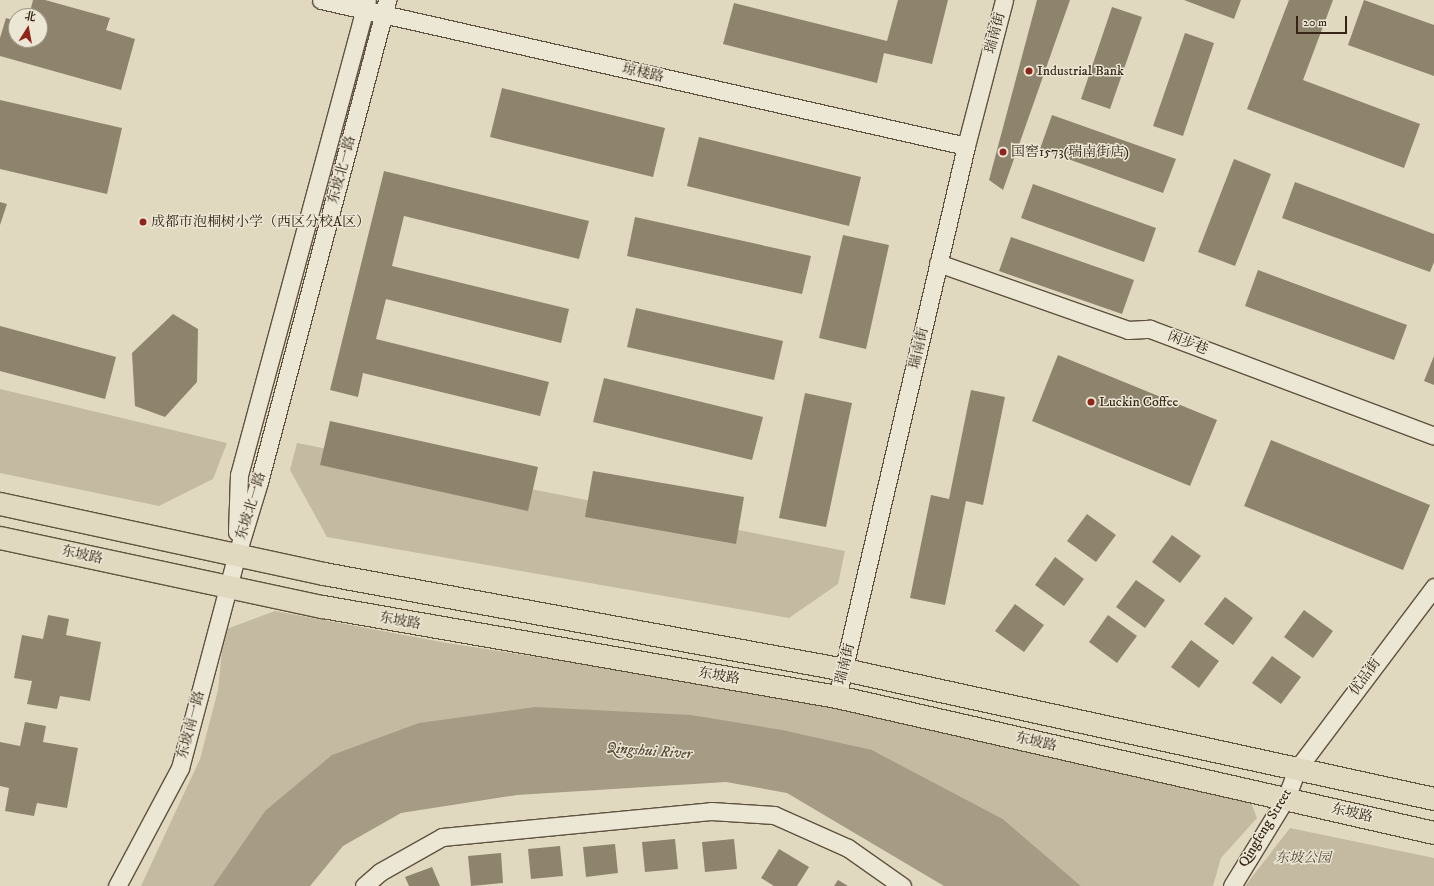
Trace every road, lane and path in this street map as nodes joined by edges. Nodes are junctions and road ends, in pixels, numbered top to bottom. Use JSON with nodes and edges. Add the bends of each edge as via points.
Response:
{"nodes":[{"id":1,"x":320,"y":0,"type":"edge"},
{"id":2,"x":1004,"y":0,"type":"edge"},
{"id":3,"x":365,"y":5,"type":"edge"},
{"id":4,"x":385,"y":8,"type":"edge"},
{"id":5,"x":966,"y":146,"type":"junction"},
{"id":6,"x":938,"y":263,"type":"junction"},
{"id":7,"x":1434,"y":436,"type":"edge"},
{"id":8,"x":0,"y":504,"type":"edge"},
{"id":9,"x":0,"y":538,"type":"edge"},
{"id":10,"x":237,"y":554,"type":"junction"},
{"id":11,"x":228,"y":586,"type":"junction"},
{"id":12,"x":1434,"y":587,"type":"edge"},
{"id":13,"x":845,"y":670,"type":"junction"},
{"id":14,"x":837,"y":697,"type":"junction"},
{"id":15,"x":1297,"y":769,"type":"junction"},
{"id":16,"x":1286,"y":798,"type":"junction"},
{"id":17,"x":1434,"y":799,"type":"edge"},
{"id":18,"x":1434,"y":833,"type":"edge"},
{"id":19,"x":117,"y":886,"type":"edge"},
{"id":20,"x":364,"y":886,"type":"edge"},
{"id":21,"x":902,"y":886,"type":"edge"},
{"id":22,"x":1232,"y":886,"type":"edge"}],
"edges":[{"from":1,"to":3,"type":"street","name":"琼楼路"},
{"from":2,"to":5,"type":"street","name":"瑞南街"},
{"from":3,"to":4,"type":"street","name":"琼楼路"},
{"from":3,"to":10,"type":"street","name":"东坡北一路","via":[[239,475]]},
{"from":4,"to":5,"type":"street","name":"琼楼路"},
{"from":4,"to":10,"type":"street","name":"东坡北一路","via":[[260,482]]},
{"from":5,"to":6,"type":"street","name":"瑞南街"},
{"from":6,"to":7,"type":"street","name":"闲步巷","via":[[1128,330],[1150,328]]},
{"from":6,"to":13,"type":"street","name":"瑞南街"},
{"from":8,"to":10,"type":"main road","name":"东坡路"},
{"from":9,"to":11,"type":"main road","name":"东坡路"},
{"from":10,"to":11,"type":"street","name":"东坡南一路"},
{"from":10,"to":13,"type":"main road","name":"东坡路","via":[[324,574]]},
{"from":11,"to":14,"type":"main road","name":"东坡路","via":[[323,608]]},
{"from":11,"to":19,"type":"street","name":"东坡南一路","via":[[180,768]]},
{"from":12,"to":15,"type":"street","name":"优品街"},
{"from":13,"to":14,"type":"street","name":"瑞南街"},
{"from":13,"to":15,"type":"main road","name":"东坡路"},
{"from":14,"to":16,"type":"main road","name":"东坡路"},
{"from":15,"to":16,"type":"street","name":"Qingfeng Street"},
{"from":15,"to":17,"type":"main road","name":"东坡路"},
{"from":16,"to":18,"type":"main road","name":"东坡路"},
{"from":16,"to":22,"type":"street","name":"Qingfeng Street"},
{"from":20,"to":21,"type":"street","via":[[380,872],[442,837],[711,811],[774,815],[848,848]]}]}
